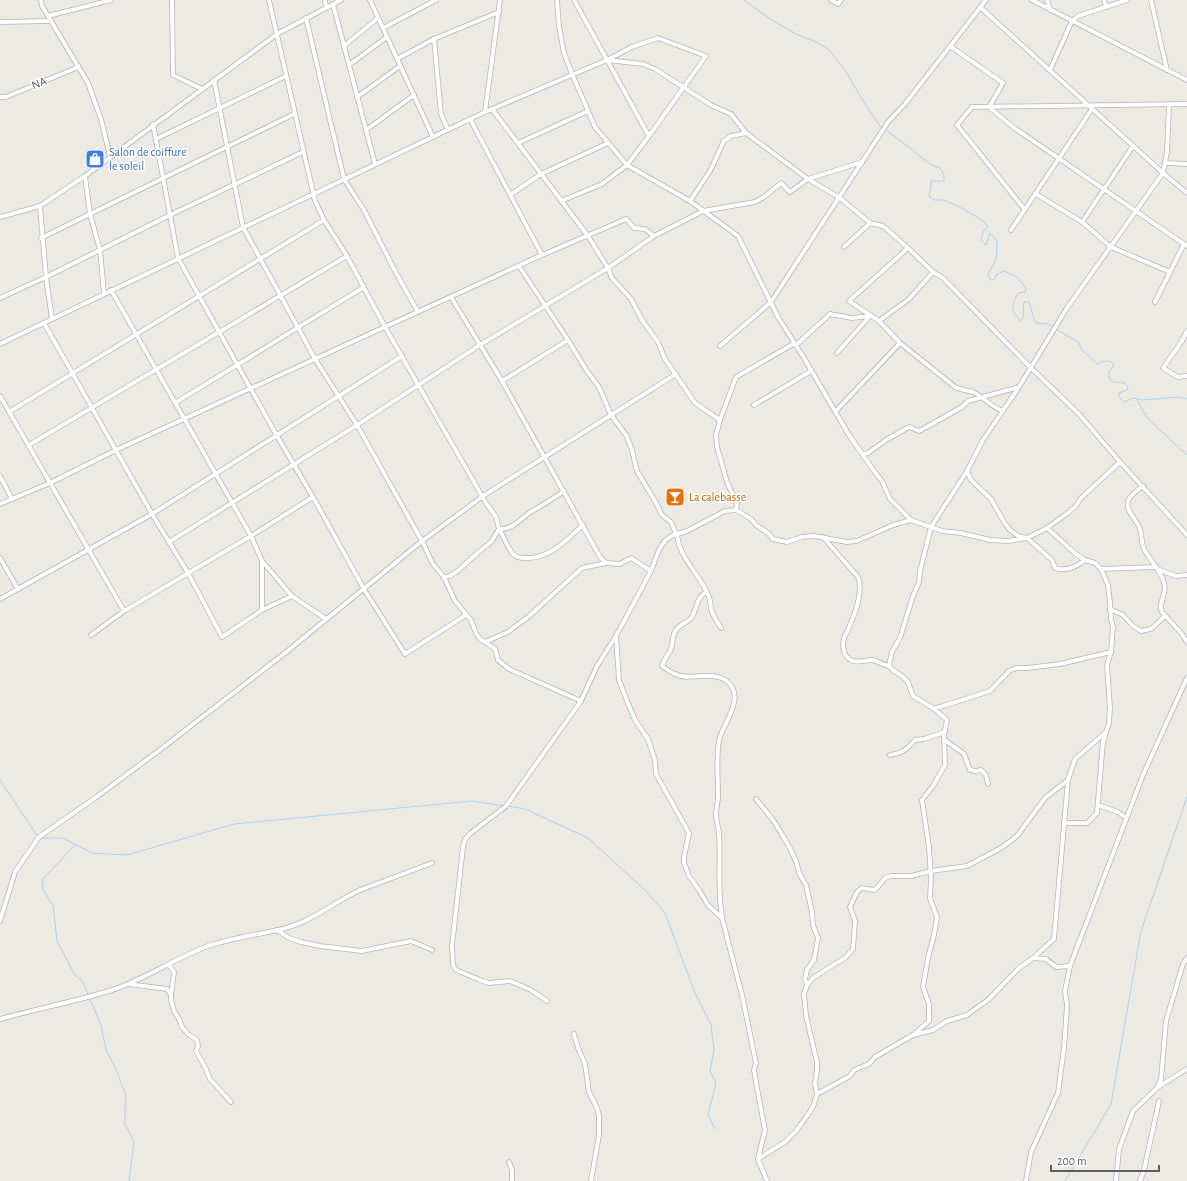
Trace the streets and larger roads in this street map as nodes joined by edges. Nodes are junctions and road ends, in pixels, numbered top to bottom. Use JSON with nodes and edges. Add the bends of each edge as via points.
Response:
{"nodes":[{"id":1,"x":41,"y":0,"type":"edge"},
{"id":2,"x":111,"y":0,"type":"edge"},
{"id":3,"x":172,"y":0,"type":"edge"},
{"id":4,"x":269,"y":0,"type":"edge"},
{"id":5,"x":325,"y":0,"type":"edge"},
{"id":6,"x":341,"y":0,"type":"edge"},
{"id":7,"x":370,"y":0,"type":"edge"},
{"id":8,"x":436,"y":0,"type":"edge"},
{"id":9,"x":500,"y":0,"type":"edge"},
{"id":10,"x":557,"y":0,"type":"edge"},
{"id":11,"x":574,"y":0,"type":"edge"},
{"id":12,"x":831,"y":0,"type":"edge"},
{"id":13,"x":841,"y":0,"type":"edge"},
{"id":14,"x":986,"y":0,"type":"edge"},
{"id":15,"x":1032,"y":0,"type":"edge"},
{"id":16,"x":1047,"y":0,"type":"edge"},
{"id":17,"x":1104,"y":0,"type":"edge"},
{"id":18,"x":1127,"y":0,"type":"edge"},
{"id":19,"x":1151,"y":0,"type":"edge"},
{"id":20,"x":333,"y":4,"type":"junction"},
{"id":21,"x":980,"y":7,"type":"junction"},
{"id":22,"x":1106,"y":7,"type":"junction"},
{"id":23,"x":326,"y":8,"type":"junction"},
{"id":24,"x":1050,"y":10,"type":"junction"},
{"id":25,"x":499,"y":12,"type":"junction"},
{"id":26,"x":48,"y":16,"type":"junction"},
{"id":27,"x":306,"y":18,"type":"junction"},
{"id":28,"x":378,"y":18,"type":"junction"},
{"id":29,"x":51,"y":21,"type":"junction"},
{"id":30,"x":1072,"y":21,"type":"junction"},
{"id":31,"x":0,"y":22,"type":"edge"},
{"id":32,"x":383,"y":28,"type":"junction"},
{"id":33,"x":276,"y":34,"type":"junction"},
{"id":34,"x":387,"y":37,"type":"junction"},
{"id":35,"x":434,"y":39,"type":"junction"},
{"id":36,"x":344,"y":46,"type":"junction"},
{"id":37,"x":950,"y":46,"type":"junction"},
{"id":38,"x":398,"y":59,"type":"junction"},
{"id":39,"x":607,"y":60,"type":"junction"},
{"id":40,"x":349,"y":65,"type":"junction"},
{"id":41,"x":78,"y":66,"type":"junction"},
{"id":42,"x":400,"y":66,"type":"junction"},
{"id":43,"x":1050,"y":70,"type":"junction"},
{"id":44,"x":1167,"y":70,"type":"junction"},
{"id":45,"x":572,"y":74,"type":"junction"},
{"id":46,"x":286,"y":76,"type":"junction"},
{"id":47,"x":214,"y":80,"type":"junction"},
{"id":48,"x":1187,"y":80,"type":"edge"},
{"id":49,"x":684,"y":87,"type":"junction"},
{"id":50,"x":202,"y":89,"type":"junction"},
{"id":51,"x":414,"y":95,"type":"junction"},
{"id":52,"x":0,"y":97,"type":"edge"},
{"id":53,"x":357,"y":97,"type":"junction"},
{"id":54,"x":1187,"y":104,"type":"edge"},
{"id":55,"x":1169,"y":105,"type":"junction"},
{"id":56,"x":989,"y":107,"type":"junction"},
{"id":57,"x":220,"y":108,"type":"junction"},
{"id":58,"x":1091,"y":108,"type":"junction"},
{"id":59,"x":492,"y":109,"type":"junction"},
{"id":60,"x":588,"y":111,"type":"junction"},
{"id":61,"x":484,"y":112,"type":"junction"},
{"id":62,"x":294,"y":114,"type":"junction"},
{"id":63,"x":470,"y":119,"type":"junction"},
{"id":64,"x":153,"y":124,"type":"junction"},
{"id":65,"x":366,"y":130,"type":"junction"},
{"id":66,"x":448,"y":130,"type":"junction"},
{"id":67,"x":746,"y":133,"type":"junction"},
{"id":68,"x":649,"y":136,"type":"junction"},
{"id":69,"x":433,"y":137,"type":"junction"},
{"id":70,"x":156,"y":139,"type":"junction"},
{"id":71,"x":518,"y":143,"type":"junction"},
{"id":72,"x":608,"y":143,"type":"junction"},
{"id":73,"x":1133,"y":146,"type":"junction"},
{"id":74,"x":228,"y":147,"type":"junction"},
{"id":75,"x":303,"y":152,"type":"junction"},
{"id":76,"x":110,"y":156,"type":"junction"},
{"id":77,"x":1058,"y":158,"type":"junction"},
{"id":78,"x":862,"y":162,"type":"junction"},
{"id":79,"x":1165,"y":163,"type":"junction"},
{"id":80,"x":375,"y":164,"type":"junction"},
{"id":81,"x":1187,"y":164,"type":"edge"},
{"id":82,"x":627,"y":165,"type":"junction"},
{"id":83,"x":1163,"y":173,"type":"junction"},
{"id":84,"x":541,"y":174,"type":"junction"},
{"id":85,"x":85,"y":176,"type":"junction"},
{"id":86,"x":163,"y":178,"type":"junction"},
{"id":87,"x":808,"y":178,"type":"junction"},
{"id":88,"x":344,"y":179,"type":"junction"},
{"id":89,"x":235,"y":184,"type":"junction"},
{"id":90,"x":1104,"y":189,"type":"junction"},
{"id":91,"x":1187,"y":193,"type":"edge"},
{"id":92,"x":313,"y":194,"type":"junction"},
{"id":93,"x":1036,"y":194,"type":"junction"},
{"id":94,"x":510,"y":195,"type":"junction"},
{"id":95,"x":840,"y":198,"type":"junction"},
{"id":96,"x":561,"y":201,"type":"junction"},
{"id":97,"x":690,"y":201,"type":"junction"},
{"id":98,"x":40,"y":206,"type":"junction"},
{"id":99,"x":1025,"y":210,"type":"junction"},
{"id":100,"x":703,"y":211,"type":"junction"},
{"id":101,"x":1136,"y":211,"type":"junction"},
{"id":102,"x":90,"y":214,"type":"junction"},
{"id":103,"x":170,"y":215,"type":"junction"},
{"id":104,"x":0,"y":217,"type":"edge"},
{"id":105,"x":324,"y":220,"type":"junction"},
{"id":106,"x":870,"y":222,"type":"junction"},
{"id":107,"x":1082,"y":222,"type":"junction"},
{"id":108,"x":243,"y":227,"type":"junction"},
{"id":109,"x":1011,"y":230,"type":"dead end"},
{"id":110,"x":588,"y":236,"type":"junction"},
{"id":111,"x":654,"y":236,"type":"junction"},
{"id":112,"x":42,"y":238,"type":"junction"},
{"id":113,"x":1186,"y":245,"type":"edge"},
{"id":114,"x":844,"y":247,"type":"dead end"},
{"id":115,"x":1111,"y":247,"type":"junction"},
{"id":116,"x":908,"y":248,"type":"junction"},
{"id":117,"x":100,"y":250,"type":"junction"},
{"id":118,"x":542,"y":255,"type":"junction"},
{"id":119,"x":347,"y":256,"type":"junction"},
{"id":120,"x":178,"y":258,"type":"junction"},
{"id":121,"x":260,"y":258,"type":"junction"},
{"id":122,"x":519,"y":266,"type":"junction"},
{"id":123,"x":608,"y":268,"type":"junction"},
{"id":124,"x":933,"y":272,"type":"junction"},
{"id":125,"x":1170,"y":272,"type":"junction"},
{"id":126,"x":46,"y":277,"type":"junction"},
{"id":127,"x":364,"y":287,"type":"junction"},
{"id":128,"x":111,"y":290,"type":"junction"},
{"id":129,"x":104,"y":293,"type":"junction"},
{"id":130,"x":280,"y":295,"type":"junction"},
{"id":131,"x":199,"y":296,"type":"junction"},
{"id":132,"x":451,"y":297,"type":"junction"},
{"id":133,"x":0,"y":298,"type":"edge"},
{"id":134,"x":772,"y":302,"type":"junction"},
{"id":135,"x":1155,"y":302,"type":"dead end"},
{"id":136,"x":546,"y":306,"type":"junction"},
{"id":137,"x":418,"y":312,"type":"junction"},
{"id":138,"x":870,"y":316,"type":"junction"},
{"id":139,"x":52,"y":319,"type":"junction"},
{"id":140,"x":879,"y":321,"type":"junction"},
{"id":141,"x":44,"y":323,"type":"junction"},
{"id":142,"x":298,"y":327,"type":"junction"},
{"id":143,"x":386,"y":327,"type":"junction"},
{"id":144,"x":1187,"y":331,"type":"edge"},
{"id":145,"x":219,"y":332,"type":"junction"},
{"id":146,"x":136,"y":334,"type":"junction"},
{"id":147,"x":568,"y":340,"type":"junction"},
{"id":148,"x":900,"y":343,"type":"junction"},
{"id":149,"x":0,"y":344,"type":"edge"},
{"id":150,"x":796,"y":344,"type":"junction"},
{"id":151,"x":480,"y":345,"type":"junction"},
{"id":152,"x":720,"y":346,"type":"dead end"},
{"id":153,"x":837,"y":353,"type":"dead end"},
{"id":154,"x":402,"y":356,"type":"junction"},
{"id":155,"x":315,"y":359,"type":"junction"},
{"id":156,"x":237,"y":365,"type":"junction"},
{"id":157,"x":1031,"y":368,"type":"junction"},
{"id":158,"x":156,"y":369,"type":"junction"},
{"id":159,"x":811,"y":371,"type":"junction"},
{"id":160,"x":72,"y":373,"type":"junction"},
{"id":161,"x":676,"y":374,"type":"junction"},
{"id":162,"x":1187,"y":376,"type":"edge"},
{"id":163,"x":502,"y":381,"type":"junction"},
{"id":164,"x":419,"y":385,"type":"junction"},
{"id":165,"x":1019,"y":387,"type":"junction"},
{"id":166,"x":250,"y":389,"type":"junction"},
{"id":167,"x":0,"y":396,"type":"edge"},
{"id":168,"x":339,"y":396,"type":"junction"},
{"id":169,"x":981,"y":398,"type":"junction"},
{"id":170,"x":175,"y":403,"type":"junction"},
{"id":171,"x":754,"y":405,"type":"dead end"},
{"id":172,"x":92,"y":407,"type":"junction"},
{"id":173,"x":836,"y":411,"type":"junction"},
{"id":174,"x":1003,"y":411,"type":"junction"},
{"id":175,"x":9,"y":412,"type":"junction"},
{"id":176,"x":611,"y":415,"type":"junction"},
{"id":177,"x":184,"y":419,"type":"junction"},
{"id":178,"x":720,"y":420,"type":"junction"},
{"id":179,"x":357,"y":425,"type":"junction"},
{"id":180,"x":277,"y":436,"type":"junction"},
{"id":181,"x":29,"y":445,"type":"junction"},
{"id":182,"x":116,"y":450,"type":"junction"},
{"id":183,"x":863,"y":454,"type":"junction"},
{"id":184,"x":546,"y":458,"type":"junction"},
{"id":185,"x":1120,"y":462,"type":"junction"},
{"id":186,"x":294,"y":464,"type":"junction"},
{"id":187,"x":967,"y":471,"type":"junction"},
{"id":188,"x":216,"y":474,"type":"junction"},
{"id":189,"x":0,"y":476,"type":"edge"},
{"id":190,"x":50,"y":483,"type":"junction"},
{"id":191,"x":1143,"y":486,"type":"junction"},
{"id":192,"x":564,"y":491,"type":"junction"},
{"id":193,"x":483,"y":496,"type":"junction"},
{"id":194,"x":313,"y":497,"type":"junction"},
{"id":195,"x":12,"y":499,"type":"junction"},
{"id":196,"x":231,"y":502,"type":"junction"},
{"id":197,"x":0,"y":504,"type":"edge"},
{"id":198,"x":736,"y":510,"type":"junction"},
{"id":199,"x":152,"y":514,"type":"junction"},
{"id":200,"x":911,"y":520,"type":"junction"},
{"id":201,"x":583,"y":525,"type":"junction"},
{"id":202,"x":932,"y":527,"type":"junction"},
{"id":203,"x":1047,"y":528,"type":"junction"},
{"id":204,"x":499,"y":529,"type":"junction"},
{"id":205,"x":677,"y":534,"type":"junction"},
{"id":206,"x":1187,"y":535,"type":"edge"},
{"id":207,"x":251,"y":536,"type":"junction"},
{"id":208,"x":822,"y":537,"type":"junction"},
{"id":209,"x":1027,"y":538,"type":"junction"},
{"id":210,"x":422,"y":541,"type":"junction"},
{"id":211,"x":169,"y":542,"type":"junction"},
{"id":212,"x":89,"y":550,"type":"junction"},
{"id":213,"x":0,"y":558,"type":"edge"},
{"id":214,"x":1085,"y":560,"type":"junction"},
{"id":215,"x":262,"y":561,"type":"junction"},
{"id":216,"x":606,"y":563,"type":"junction"},
{"id":217,"x":1156,"y":568,"type":"junction"},
{"id":218,"x":1102,"y":570,"type":"junction"},
{"id":219,"x":651,"y":571,"type":"junction"},
{"id":220,"x":188,"y":573,"type":"junction"},
{"id":221,"x":1187,"y":575,"type":"edge"},
{"id":222,"x":444,"y":577,"type":"junction"},
{"id":223,"x":18,"y":589,"type":"junction"},
{"id":224,"x":364,"y":589,"type":"junction"},
{"id":225,"x":706,"y":592,"type":"junction"},
{"id":226,"x":292,"y":596,"type":"junction"},
{"id":227,"x":0,"y":599,"type":"edge"},
{"id":228,"x":1110,"y":609,"type":"junction"},
{"id":229,"x":262,"y":610,"type":"junction"},
{"id":230,"x":124,"y":611,"type":"junction"},
{"id":231,"x":466,"y":615,"type":"junction"},
{"id":232,"x":1165,"y":616,"type":"junction"},
{"id":233,"x":326,"y":619,"type":"junction"},
{"id":234,"x":721,"y":628,"type":"dead end"},
{"id":235,"x":91,"y":635,"type":"dead end"},
{"id":236,"x":616,"y":636,"type":"junction"},
{"id":237,"x":485,"y":642,"type":"junction"},
{"id":238,"x":1187,"y":642,"type":"edge"},
{"id":239,"x":1112,"y":652,"type":"junction"},
{"id":240,"x":889,"y":666,"type":"junction"},
{"id":241,"x":1187,"y":678,"type":"edge"},
{"id":242,"x":581,"y":701,"type":"junction"},
{"id":243,"x":933,"y":708,"type":"junction"},
{"id":244,"x":945,"y":732,"type":"junction"},
{"id":245,"x":1106,"y":732,"type":"junction"},
{"id":246,"x":944,"y":740,"type":"junction"},
{"id":247,"x":890,"y":755,"type":"dead end"},
{"id":248,"x":1068,"y":780,"type":"junction"},
{"id":249,"x":988,"y":784,"type":"dead end"},
{"id":250,"x":756,"y":799,"type":"dead end"},
{"id":251,"x":1098,"y":805,"type":"junction"},
{"id":252,"x":1126,"y":818,"type":"junction"},
{"id":253,"x":1064,"y":823,"type":"junction"},
{"id":254,"x":432,"y":863,"type":"dead end"},
{"id":255,"x":930,"y":872,"type":"junction"},
{"id":256,"x":722,"y":918,"type":"junction"},
{"id":257,"x":0,"y":922,"type":"edge"},
{"id":258,"x":278,"y":930,"type":"junction"},
{"id":259,"x":432,"y":950,"type":"dead end"},
{"id":260,"x":1033,"y":958,"type":"junction"},
{"id":261,"x":1187,"y":958,"type":"edge"},
{"id":262,"x":169,"y":965,"type":"junction"},
{"id":263,"x":1070,"y":966,"type":"junction"},
{"id":264,"x":125,"y":984,"type":"junction"},
{"id":265,"x":807,"y":984,"type":"junction"},
{"id":266,"x":171,"y":995,"type":"junction"},
{"id":267,"x":547,"y":1001,"type":"dead end"},
{"id":268,"x":0,"y":1019,"type":"edge"},
{"id":269,"x":574,"y":1034,"type":"dead end"},
{"id":270,"x":913,"y":1035,"type":"junction"},
{"id":271,"x":1187,"y":1069,"type":"edge"},
{"id":272,"x":1158,"y":1087,"type":"junction"},
{"id":273,"x":817,"y":1094,"type":"junction"},
{"id":274,"x":1159,"y":1101,"type":"dead end"},
{"id":275,"x":231,"y":1102,"type":"dead end"},
{"id":276,"x":758,"y":1159,"type":"junction"},
{"id":277,"x":509,"y":1162,"type":"dead end"},
{"id":278,"x":512,"y":1181,"type":"edge"},
{"id":279,"x":591,"y":1181,"type":"edge"},
{"id":280,"x":767,"y":1181,"type":"edge"},
{"id":281,"x":1026,"y":1181,"type":"edge"},
{"id":282,"x":1116,"y":1181,"type":"edge"},
{"id":283,"x":1140,"y":1181,"type":"edge"}],
"edges":[{"from":1,"to":26,"type":"street"},
{"from":2,"to":26,"type":"street"},
{"from":3,"to":50,"type":"street","via":[[173,75]]},
{"from":4,"to":33,"type":"street"},
{"from":5,"to":23,"type":"street"},
{"from":6,"to":20,"type":"street"},
{"from":7,"to":28,"type":"street"},
{"from":8,"to":32,"type":"street"},
{"from":9,"to":25,"type":"street"},
{"from":10,"to":45,"type":"street","via":[[564,53]]},
{"from":11,"to":39,"type":"street"},
{"from":12,"to":13,"type":"street","via":[[838,4]]},
{"from":14,"to":21,"type":"street"},
{"from":15,"to":24,"type":"street"},
{"from":16,"to":24,"type":"street"},
{"from":17,"to":22,"type":"street"},
{"from":18,"to":22,"type":"street"},
{"from":19,"to":44,"type":"street"},
{"from":20,"to":23,"type":"street"},
{"from":20,"to":36,"type":"street"},
{"from":21,"to":37,"type":"street"},
{"from":21,"to":43,"type":"street"},
{"from":22,"to":30,"type":"street","via":[[1078,16]]},
{"from":23,"to":27,"type":"street"},
{"from":24,"to":30,"type":"street"},
{"from":25,"to":35,"type":"street"},
{"from":25,"to":61,"type":"street"},
{"from":26,"to":29,"type":"street"},
{"from":27,"to":33,"type":"street"},
{"from":27,"to":88,"type":"street"},
{"from":28,"to":32,"type":"street"},
{"from":28,"to":36,"type":"street"},
{"from":29,"to":31,"type":"street"},
{"from":29,"to":41,"type":"street"},
{"from":30,"to":43,"type":"street"},
{"from":30,"to":44,"type":"street"},
{"from":32,"to":34,"type":"street"},
{"from":33,"to":46,"type":"street"},
{"from":33,"to":47,"type":"street"},
{"from":34,"to":38,"type":"street"},
{"from":34,"to":40,"type":"street"},
{"from":35,"to":38,"type":"street"},
{"from":35,"to":66,"type":"street","via":[[441,114]]},
{"from":36,"to":40,"type":"street"},
{"from":37,"to":56,"type":"street","via":[[1003,83]]},
{"from":37,"to":78,"type":"street","via":[[888,122]]},
{"from":38,"to":42,"type":"street"},
{"from":39,"to":45,"type":"street"},
{"from":39,"to":49,"type":"street","via":[[643,64]]},
{"from":39,"to":49,"type":"street","via":[[632,47],[658,38],[706,56]]},
{"from":39,"to":68,"type":"street"},
{"from":40,"to":53,"type":"street"},
{"from":41,"to":52,"type":"street","name":"NA","via":[[6,97]]},
{"from":41,"to":76,"type":"street","via":[[88,83],[101,119]]},
{"from":42,"to":51,"type":"street"},
{"from":42,"to":53,"type":"street"},
{"from":43,"to":58,"type":"street"},
{"from":44,"to":48,"type":"street"},
{"from":45,"to":59,"type":"street"},
{"from":45,"to":60,"type":"street"},
{"from":46,"to":57,"type":"street"},
{"from":46,"to":62,"type":"street"},
{"from":47,"to":50,"type":"street"},
{"from":47,"to":57,"type":"street"},
{"from":49,"to":67,"type":"street","via":[[711,105],[731,114]]},
{"from":49,"to":68,"type":"street"},
{"from":50,"to":64,"type":"street"},
{"from":51,"to":65,"type":"street"},
{"from":51,"to":69,"type":"street"},
{"from":53,"to":65,"type":"street"},
{"from":54,"to":55,"type":"street"},
{"from":55,"to":58,"type":"street"},
{"from":55,"to":79,"type":"street"},
{"from":56,"to":58,"type":"street"},
{"from":56,"to":77,"type":"street"},
{"from":56,"to":99,"type":"street","via":[[972,108],[957,125]]},
{"from":57,"to":70,"type":"street"},
{"from":57,"to":74,"type":"street"},
{"from":58,"to":73,"type":"street"},
{"from":58,"to":77,"type":"street"},
{"from":59,"to":61,"type":"street"},
{"from":59,"to":71,"type":"street"},
{"from":60,"to":71,"type":"street"},
{"from":60,"to":72,"type":"street","via":[[595,127]]},
{"from":61,"to":63,"type":"street"},
{"from":62,"to":74,"type":"street"},
{"from":62,"to":75,"type":"street"},
{"from":63,"to":66,"type":"street"},
{"from":63,"to":94,"type":"street"},
{"from":64,"to":70,"type":"street"},
{"from":64,"to":76,"type":"street"},
{"from":65,"to":80,"type":"street"},
{"from":66,"to":69,"type":"street"},
{"from":67,"to":87,"type":"street"},
{"from":67,"to":97,"type":"street","via":[[731,136],[724,141],[710,171]]},
{"from":68,"to":82,"type":"street"},
{"from":69,"to":80,"type":"street"},
{"from":70,"to":86,"type":"street"},
{"from":71,"to":84,"type":"street"},
{"from":72,"to":82,"type":"street"},
{"from":72,"to":84,"type":"street"},
{"from":73,"to":83,"type":"street"},
{"from":73,"to":90,"type":"street"},
{"from":74,"to":86,"type":"street"},
{"from":74,"to":89,"type":"street"},
{"from":75,"to":89,"type":"street"},
{"from":75,"to":92,"type":"street"},
{"from":76,"to":85,"type":"street"},
{"from":77,"to":90,"type":"street"},
{"from":77,"to":93,"type":"street"},
{"from":78,"to":87,"type":"street"},
{"from":78,"to":95,"type":"street"},
{"from":79,"to":81,"type":"street"},
{"from":79,"to":83,"type":"street"},
{"from":80,"to":88,"type":"street"},
{"from":82,"to":96,"type":"street","via":[[602,184]]},
{"from":82,"to":97,"type":"street"},
{"from":83,"to":91,"type":"street"},
{"from":83,"to":101,"type":"street"},
{"from":84,"to":94,"type":"street"},
{"from":84,"to":96,"type":"street"},
{"from":85,"to":98,"type":"street"},
{"from":85,"to":102,"type":"street"},
{"from":86,"to":102,"type":"street"},
{"from":86,"to":103,"type":"street"},
{"from":87,"to":95,"type":"street"},
{"from":87,"to":100,"type":"street","via":[[790,192],[781,183],[755,202]]},
{"from":88,"to":92,"type":"street"},
{"from":88,"to":137,"type":"street","via":[[364,210]]},
{"from":89,"to":103,"type":"street"},
{"from":89,"to":108,"type":"street"},
{"from":90,"to":101,"type":"street"},
{"from":90,"to":107,"type":"street"},
{"from":92,"to":105,"type":"street"},
{"from":92,"to":108,"type":"street"},
{"from":93,"to":99,"type":"street"},
{"from":93,"to":107,"type":"street"},
{"from":94,"to":118,"type":"street"},
{"from":95,"to":106,"type":"street"},
{"from":95,"to":134,"type":"street"},
{"from":96,"to":110,"type":"street"},
{"from":97,"to":100,"type":"street"},
{"from":98,"to":104,"type":"street"},
{"from":98,"to":112,"type":"street"},
{"from":99,"to":109,"type":"street"},
{"from":100,"to":111,"type":"street"},
{"from":100,"to":134,"type":"street","via":[[738,236]]},
{"from":101,"to":113,"type":"street"},
{"from":101,"to":115,"type":"street"},
{"from":102,"to":112,"type":"street"},
{"from":102,"to":117,"type":"street"},
{"from":103,"to":117,"type":"street"},
{"from":103,"to":120,"type":"street"},
{"from":105,"to":119,"type":"street"},
{"from":105,"to":121,"type":"street"},
{"from":106,"to":114,"type":"street"},
{"from":106,"to":116,"type":"street","via":[[882,226]]},
{"from":107,"to":115,"type":"street"},
{"from":108,"to":120,"type":"street"},
{"from":108,"to":121,"type":"street"},
{"from":110,"to":111,"type":"street","via":[[626,219],[634,228],[646,229]]},
{"from":110,"to":118,"type":"street"},
{"from":110,"to":123,"type":"street"},
{"from":111,"to":123,"type":"street"},
{"from":112,"to":126,"type":"street"},
{"from":113,"to":125,"type":"street"},
{"from":115,"to":125,"type":"street"},
{"from":115,"to":157,"type":"street","via":[[1067,308]]},
{"from":116,"to":124,"type":"street"},
{"from":116,"to":138,"type":"street","via":[[849,301]]},
{"from":117,"to":126,"type":"street"},
{"from":117,"to":129,"type":"street"},
{"from":118,"to":122,"type":"street"},
{"from":119,"to":127,"type":"street"},
{"from":119,"to":130,"type":"street"},
{"from":120,"to":128,"type":"street"},
{"from":120,"to":131,"type":"street"},
{"from":121,"to":130,"type":"street"},
{"from":121,"to":131,"type":"street"},
{"from":122,"to":132,"type":"street"},
{"from":122,"to":136,"type":"street"},
{"from":123,"to":136,"type":"street"},
{"from":123,"to":161,"type":"street","via":[[612,278],[631,299]]},
{"from":124,"to":140,"type":"street","via":[[909,299]]},
{"from":124,"to":157,"type":"street","via":[[943,278]]},
{"from":125,"to":135,"type":"street"},
{"from":126,"to":133,"type":"street"},
{"from":126,"to":139,"type":"street"},
{"from":127,"to":142,"type":"street"},
{"from":127,"to":143,"type":"street"},
{"from":128,"to":129,"type":"street"},
{"from":128,"to":146,"type":"street"},
{"from":129,"to":139,"type":"street"},
{"from":130,"to":142,"type":"street"},
{"from":130,"to":145,"type":"street"},
{"from":131,"to":145,"type":"street"},
{"from":131,"to":146,"type":"street"},
{"from":132,"to":137,"type":"street"},
{"from":132,"to":151,"type":"street"},
{"from":134,"to":150,"type":"street","via":[[778,317]]},
{"from":134,"to":152,"type":"street"},
{"from":136,"to":147,"type":"street"},
{"from":136,"to":151,"type":"street"},
{"from":137,"to":143,"type":"street"},
{"from":138,"to":140,"type":"street"},
{"from":138,"to":150,"type":"street","via":[[852,318],[830,314]]},
{"from":138,"to":153,"type":"street"},
{"from":139,"to":141,"type":"street"},
{"from":140,"to":148,"type":"street"},
{"from":141,"to":149,"type":"street"},
{"from":141,"to":160,"type":"street"},
{"from":142,"to":155,"type":"street"},
{"from":142,"to":156,"type":"street"},
{"from":143,"to":154,"type":"street"},
{"from":143,"to":155,"type":"street"},
{"from":144,"to":162,"type":"street","via":[[1163,368],[1178,376]]},
{"from":145,"to":156,"type":"street"},
{"from":145,"to":158,"type":"street"},
{"from":146,"to":158,"type":"street"},
{"from":146,"to":160,"type":"street"},
{"from":147,"to":163,"type":"street"},
{"from":147,"to":176,"type":"street","via":[[586,371],[599,387]]},
{"from":148,"to":169,"type":"street","via":[[955,387],[973,392]]},
{"from":148,"to":173,"type":"street"},
{"from":150,"to":159,"type":"street"},
{"from":150,"to":178,"type":"street","via":[[736,377]]},
{"from":151,"to":163,"type":"street"},
{"from":151,"to":164,"type":"street"},
{"from":154,"to":164,"type":"street"},
{"from":154,"to":168,"type":"street"},
{"from":155,"to":166,"type":"street"},
{"from":155,"to":168,"type":"street"},
{"from":156,"to":166,"type":"street"},
{"from":156,"to":170,"type":"street"},
{"from":157,"to":165,"type":"street"},
{"from":157,"to":185,"type":"street","via":[[1079,414]]},
{"from":158,"to":170,"type":"street"},
{"from":158,"to":172,"type":"street"},
{"from":159,"to":171,"type":"street"},
{"from":159,"to":173,"type":"street"},
{"from":160,"to":172,"type":"street"},
{"from":160,"to":175,"type":"street"},
{"from":161,"to":176,"type":"street"},
{"from":161,"to":178,"type":"street","via":[[695,403]]},
{"from":163,"to":184,"type":"street"},
{"from":164,"to":179,"type":"street"},
{"from":164,"to":193,"type":"street"},
{"from":165,"to":169,"type":"street"},
{"from":165,"to":174,"type":"street"},
{"from":166,"to":177,"type":"street"},
{"from":166,"to":180,"type":"street"},
{"from":167,"to":175,"type":"street"},
{"from":168,"to":179,"type":"street"},
{"from":168,"to":180,"type":"street"},
{"from":169,"to":174,"type":"street"},
{"from":169,"to":183,"type":"street","via":[[968,401],[919,431],[909,427]]},
{"from":170,"to":177,"type":"street"},
{"from":172,"to":181,"type":"street"},
{"from":172,"to":182,"type":"street"},
{"from":173,"to":183,"type":"street"},
{"from":174,"to":187,"type":"street","via":[[983,440]]},
{"from":175,"to":181,"type":"street"},
{"from":176,"to":184,"type":"street"},
{"from":176,"to":205,"type":"street","via":[[626,435],[637,471],[662,515],[671,522]]},
{"from":177,"to":182,"type":"street"},
{"from":177,"to":188,"type":"street"},
{"from":178,"to":198,"type":"street","via":[[716,435],[717,448],[727,482],[737,504]]},
{"from":179,"to":186,"type":"street"},
{"from":179,"to":210,"type":"street"},
{"from":180,"to":186,"type":"street"},
{"from":180,"to":188,"type":"street"},
{"from":181,"to":190,"type":"street"},
{"from":182,"to":190,"type":"street"},
{"from":182,"to":199,"type":"street"},
{"from":183,"to":200,"type":"street","via":[[882,480],[890,499]]},
{"from":184,"to":192,"type":"street"},
{"from":184,"to":193,"type":"street"},
{"from":185,"to":191,"type":"street"},
{"from":185,"to":203,"type":"street","via":[[1081,498],[1075,507]]},
{"from":186,"to":194,"type":"street"},
{"from":186,"to":196,"type":"street"},
{"from":187,"to":202,"type":"street"},
{"from":187,"to":209,"type":"street","via":[[971,480],[991,499],[1010,530],[1018,536]]},
{"from":188,"to":196,"type":"street"},
{"from":188,"to":199,"type":"street"},
{"from":189,"to":195,"type":"street"},
{"from":190,"to":195,"type":"street"},
{"from":190,"to":212,"type":"street"},
{"from":191,"to":206,"type":"street"},
{"from":191,"to":217,"type":"street","via":[[1129,498],[1128,503],[1131,515],[1140,528],[1144,549]]},
{"from":192,"to":201,"type":"street"},
{"from":192,"to":204,"type":"street","via":[[517,523]]},
{"from":193,"to":204,"type":"street","via":[[496,517]]},
{"from":193,"to":210,"type":"street"},
{"from":194,"to":207,"type":"street"},
{"from":194,"to":224,"type":"street"},
{"from":195,"to":197,"type":"street"},
{"from":196,"to":207,"type":"street"},
{"from":196,"to":211,"type":"street"},
{"from":198,"to":205,"type":"street","via":[[725,511]]},
{"from":198,"to":208,"type":"street","via":[[780,541]]},
{"from":199,"to":211,"type":"street"},
{"from":199,"to":212,"type":"street"},
{"from":200,"to":202,"type":"street"},
{"from":200,"to":208,"type":"street","via":[[857,541],[847,542]]},
{"from":201,"to":204,"type":"street","via":[[560,545],[537,558],[518,558]]},
{"from":201,"to":216,"type":"street","via":[[600,557]]},
{"from":202,"to":209,"type":"street","via":[[990,540]]},
{"from":202,"to":240,"type":"street","via":[[919,582]]},
{"from":203,"to":209,"type":"street"},
{"from":203,"to":214,"type":"street"},
{"from":204,"to":222,"type":"street","via":[[491,542],[459,570]]},
{"from":205,"to":219,"type":"street","via":[[663,542]]},
{"from":205,"to":225,"type":"street","via":[[678,544]]},
{"from":207,"to":215,"type":"street"},
{"from":207,"to":220,"type":"street"},
{"from":208,"to":240,"type":"street","via":[[860,582],[859,600],[844,638],[844,654],[857,662],[872,660]]},
{"from":209,"to":214,"type":"street","via":[[1052,560],[1055,568],[1064,570]]},
{"from":210,"to":222,"type":"street","via":[[433,564]]},
{"from":210,"to":224,"type":"street"},
{"from":211,"to":220,"type":"street"},
{"from":212,"to":223,"type":"street"},
{"from":212,"to":230,"type":"street"},
{"from":213,"to":223,"type":"street"},
{"from":214,"to":218,"type":"street"},
{"from":215,"to":226,"type":"street"},
{"from":215,"to":229,"type":"street"},
{"from":216,"to":219,"type":"street","via":[[620,564],[630,558]]},
{"from":216,"to":237,"type":"street","via":[[582,568],[528,617],[508,632]]},
{"from":217,"to":218,"type":"street"},
{"from":217,"to":221,"type":"street","via":[[1176,576]]},
{"from":217,"to":232,"type":"street","via":[[1164,582],[1165,591],[1160,609]]},
{"from":218,"to":228,"type":"street","via":[[1108,585]]},
{"from":219,"to":236,"type":"street"},
{"from":220,"to":229,"type":"street","via":[[222,637]]},
{"from":220,"to":230,"type":"street"},
{"from":222,"to":231,"type":"street","via":[[455,601]]},
{"from":223,"to":227,"type":"street"},
{"from":224,"to":231,"type":"street","via":[[405,654]]},
{"from":224,"to":233,"type":"street"},
{"from":225,"to":234,"type":"street","via":[[711,610]]},
{"from":225,"to":256,"type":"street","via":[[702,594],[691,619],[675,630],[671,650],[662,666],[676,675],[718,677],[731,686],[734,694],[730,717],[719,740],[717,763],[716,815]]},
{"from":226,"to":229,"type":"street"},
{"from":226,"to":233,"type":"street"},
{"from":228,"to":232,"type":"street","via":[[1123,615],[1141,631],[1151,629]]},
{"from":228,"to":239,"type":"street","via":[[1113,627]]},
{"from":230,"to":235,"type":"street"},
{"from":231,"to":237,"type":"street","via":[[480,639]]},
{"from":232,"to":238,"type":"street"},
{"from":233,"to":257,"type":"street","via":[[155,754],[39,838],[15,872]]},
{"from":236,"to":242,"type":"street","via":[[597,666]]},
{"from":236,"to":256,"type":"street","via":[[619,680],[636,720],[648,739],[655,760],[656,774],[689,833],[684,863],[689,876],[708,905]]},
{"from":237,"to":242,"type":"street","via":[[494,649],[498,660],[509,669]]},
{"from":239,"to":243,"type":"street","via":[[1060,664],[1016,668],[1009,671],[990,691]]},
{"from":239,"to":245,"type":"street","via":[[1107,665],[1110,708]]},
{"from":240,"to":243,"type":"street","via":[[908,682],[913,696]]},
{"from":241,"to":252,"type":"street"},
{"from":242,"to":267,"type":"street","via":[[506,806],[471,833],[462,847],[452,946],[453,965],[456,970],[489,983],[510,981],[531,990]]},
{"from":243,"to":244,"type":"street","via":[[947,720]]},
{"from":244,"to":246,"type":"street"},
{"from":244,"to":247,"type":"street","via":[[915,740],[907,749]]},
{"from":245,"to":248,"type":"street","via":[[1075,759]]},
{"from":245,"to":251,"type":"street","via":[[1102,750]]},
{"from":246,"to":249,"type":"street","via":[[964,754],[970,770],[981,770],[986,775]]},
{"from":246,"to":255,"type":"street","via":[[945,766],[934,786],[922,800]]},
{"from":248,"to":253,"type":"street"},
{"from":248,"to":255,"type":"street","via":[[1045,798],[1017,836],[1001,848],[967,866]]},
{"from":250,"to":265,"type":"street","via":[[783,836],[806,885],[813,925],[818,938],[814,960],[807,970]]},
{"from":251,"to":252,"type":"street","via":[[1118,812]]},
{"from":251,"to":253,"type":"street","via":[[1097,812],[1087,823]]},
{"from":252,"to":263,"type":"street"},
{"from":253,"to":260,"type":"street","via":[[1054,939]]},
{"from":254,"to":258,"type":"street","via":[[360,890],[303,922]]},
{"from":255,"to":265,"type":"street","via":[[911,876],[891,876],[885,878],[874,890],[862,888],[857,892],[850,907],[855,921],[853,949],[845,958]]},
{"from":255,"to":270,"type":"street","via":[[930,898],[937,917],[923,987],[929,1004],[929,1021]]},
{"from":256,"to":276,"type":"street","via":[[742,994],[756,1063],[754,1070],[765,1130]]},
{"from":258,"to":259,"type":"street","via":[[289,938],[320,946],[362,951],[411,940]]},
{"from":258,"to":262,"type":"street","via":[[210,945],[191,952]]},
{"from":260,"to":263,"type":"street","via":[[1046,959],[1056,967]]},
{"from":260,"to":270,"type":"street","via":[[1019,968],[989,999],[967,1015],[947,1021],[933,1030]]},
{"from":261,"to":272,"type":"street","via":[[1166,1021],[1161,1080]]},
{"from":262,"to":264,"type":"street"},
{"from":262,"to":266,"type":"street","via":[[174,972]]},
{"from":263,"to":281,"type":"street","via":[[1065,991],[1067,1005],[1058,1093],[1032,1152]]},
{"from":264,"to":266,"type":"street","via":[[160,987],[167,989]]},
{"from":264,"to":268,"type":"street","via":[[110,991]]},
{"from":265,"to":273,"type":"street","via":[[804,994],[806,1016],[817,1062]]},
{"from":266,"to":275,"type":"street","via":[[174,1011],[182,1027],[197,1040],[196,1051],[210,1079]]},
{"from":269,"to":279,"type":"street","via":[[585,1064],[589,1092],[599,1116],[599,1135]]},
{"from":270,"to":273,"type":"street"},
{"from":271,"to":272,"type":"street"},
{"from":272,"to":282,"type":"street","via":[[1133,1111],[1119,1149]]},
{"from":273,"to":276,"type":"street","via":[[810,1112],[796,1131],[785,1142]]},
{"from":274,"to":283,"type":"street"},
{"from":276,"to":280,"type":"street"},
{"from":277,"to":278,"type":"street"}]}
